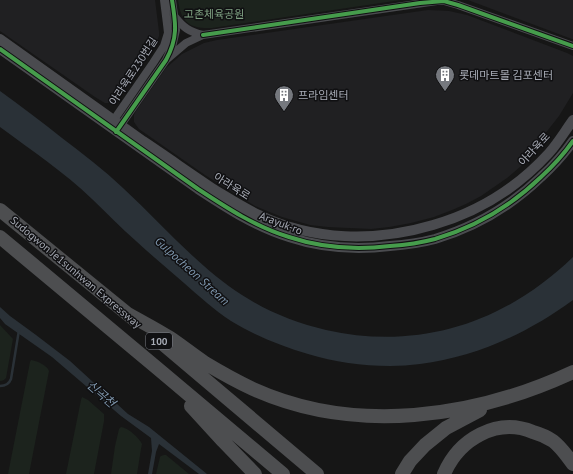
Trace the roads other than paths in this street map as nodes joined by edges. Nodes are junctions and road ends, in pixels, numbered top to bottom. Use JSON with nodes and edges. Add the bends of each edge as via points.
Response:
{"nodes":[{"id":1,"x":164,"y":0,"type":"edge"},
{"id":2,"x":172,"y":0,"type":"edge"},
{"id":3,"x":175,"y":17,"type":"junction"},
{"id":4,"x":203,"y":35,"type":"junction"},
{"id":5,"x":0,"y":39,"type":"edge"},
{"id":6,"x":573,"y":46,"type":"edge"},
{"id":7,"x":0,"y":49,"type":"edge"},
{"id":8,"x":166,"y":60,"type":"junction"},
{"id":9,"x":573,"y":120,"type":"edge"},
{"id":10,"x":115,"y":126,"type":"junction"},
{"id":11,"x":573,"y":141,"type":"edge"},
{"id":12,"x":0,"y":210,"type":"edge"},
{"id":13,"x":0,"y":237,"type":"edge"},
{"id":14,"x":128,"y":314,"type":"junction"},
{"id":15,"x":157,"y":368,"type":"junction"},
{"id":16,"x":573,"y":372,"type":"edge"},
{"id":17,"x":509,"y":396,"type":"junction"},
{"id":18,"x":573,"y":464,"type":"edge"},
{"id":19,"x":254,"y":474,"type":"edge"},
{"id":20,"x":283,"y":474,"type":"edge"},
{"id":21,"x":317,"y":474,"type":"edge"},
{"id":22,"x":402,"y":474,"type":"edge"},
{"id":23,"x":444,"y":474,"type":"edge"}],
"edges":[{"from":1,"to":10,"type":"street","name":"아라육로230번길","via":[[168,24],[164,46]]},
{"from":2,"to":3,"type":"street"},
{"from":3,"to":4,"type":"street","via":[[181,25]]},
{"from":3,"to":8,"type":"street","via":[[176,30]]},
{"from":4,"to":6,"type":"street","via":[[444,1]]},
{"from":4,"to":8,"type":"street","via":[[186,43]]},
{"from":5,"to":10,"type":"street","name":"아라육로"},
{"from":7,"to":10,"type":"street","name":"Arayuk-ro"},
{"from":8,"to":10,"type":"street"},
{"from":9,"to":10,"type":"street","name":"아라육로","via":[[534,168],[502,194],[480,206],[427,227],[356,237],[314,233],[259,216]]},
{"from":10,"to":11,"type":"street","name":"Arayuk-ro","via":[[198,189],[266,229],[330,247],[355,249],[418,243],[449,234],[479,221],[510,203],[536,183]]},
{"from":12,"to":14,"type":"highway","name":"Sudogwon Je1sunhwan Expressway","number":"100"},
{"from":13,"to":15,"type":"highway","name":"Sudogwon Je1sunhwan Expressway","number":"100"},
{"from":14,"to":17,"type":"highway","via":[[227,376],[253,389],[313,408],[346,414],[415,416],[460,409]]},
{"from":14,"to":21,"type":"highway","name":"Sudogwon Je1sunhwan Expressway","number":"100"},
{"from":15,"to":19,"type":"highway"},
{"from":15,"to":20,"type":"highway","name":"Sudogwon Je1sunhwan Expressway","number":"100"},
{"from":16,"to":17,"type":"highway"},
{"from":17,"to":22,"type":"highway","via":[[446,428],[425,446]]},
{"from":18,"to":23,"type":"highway","via":[[564,452],[541,434],[525,428],[497,428],[468,441],[447,465]]}]}
